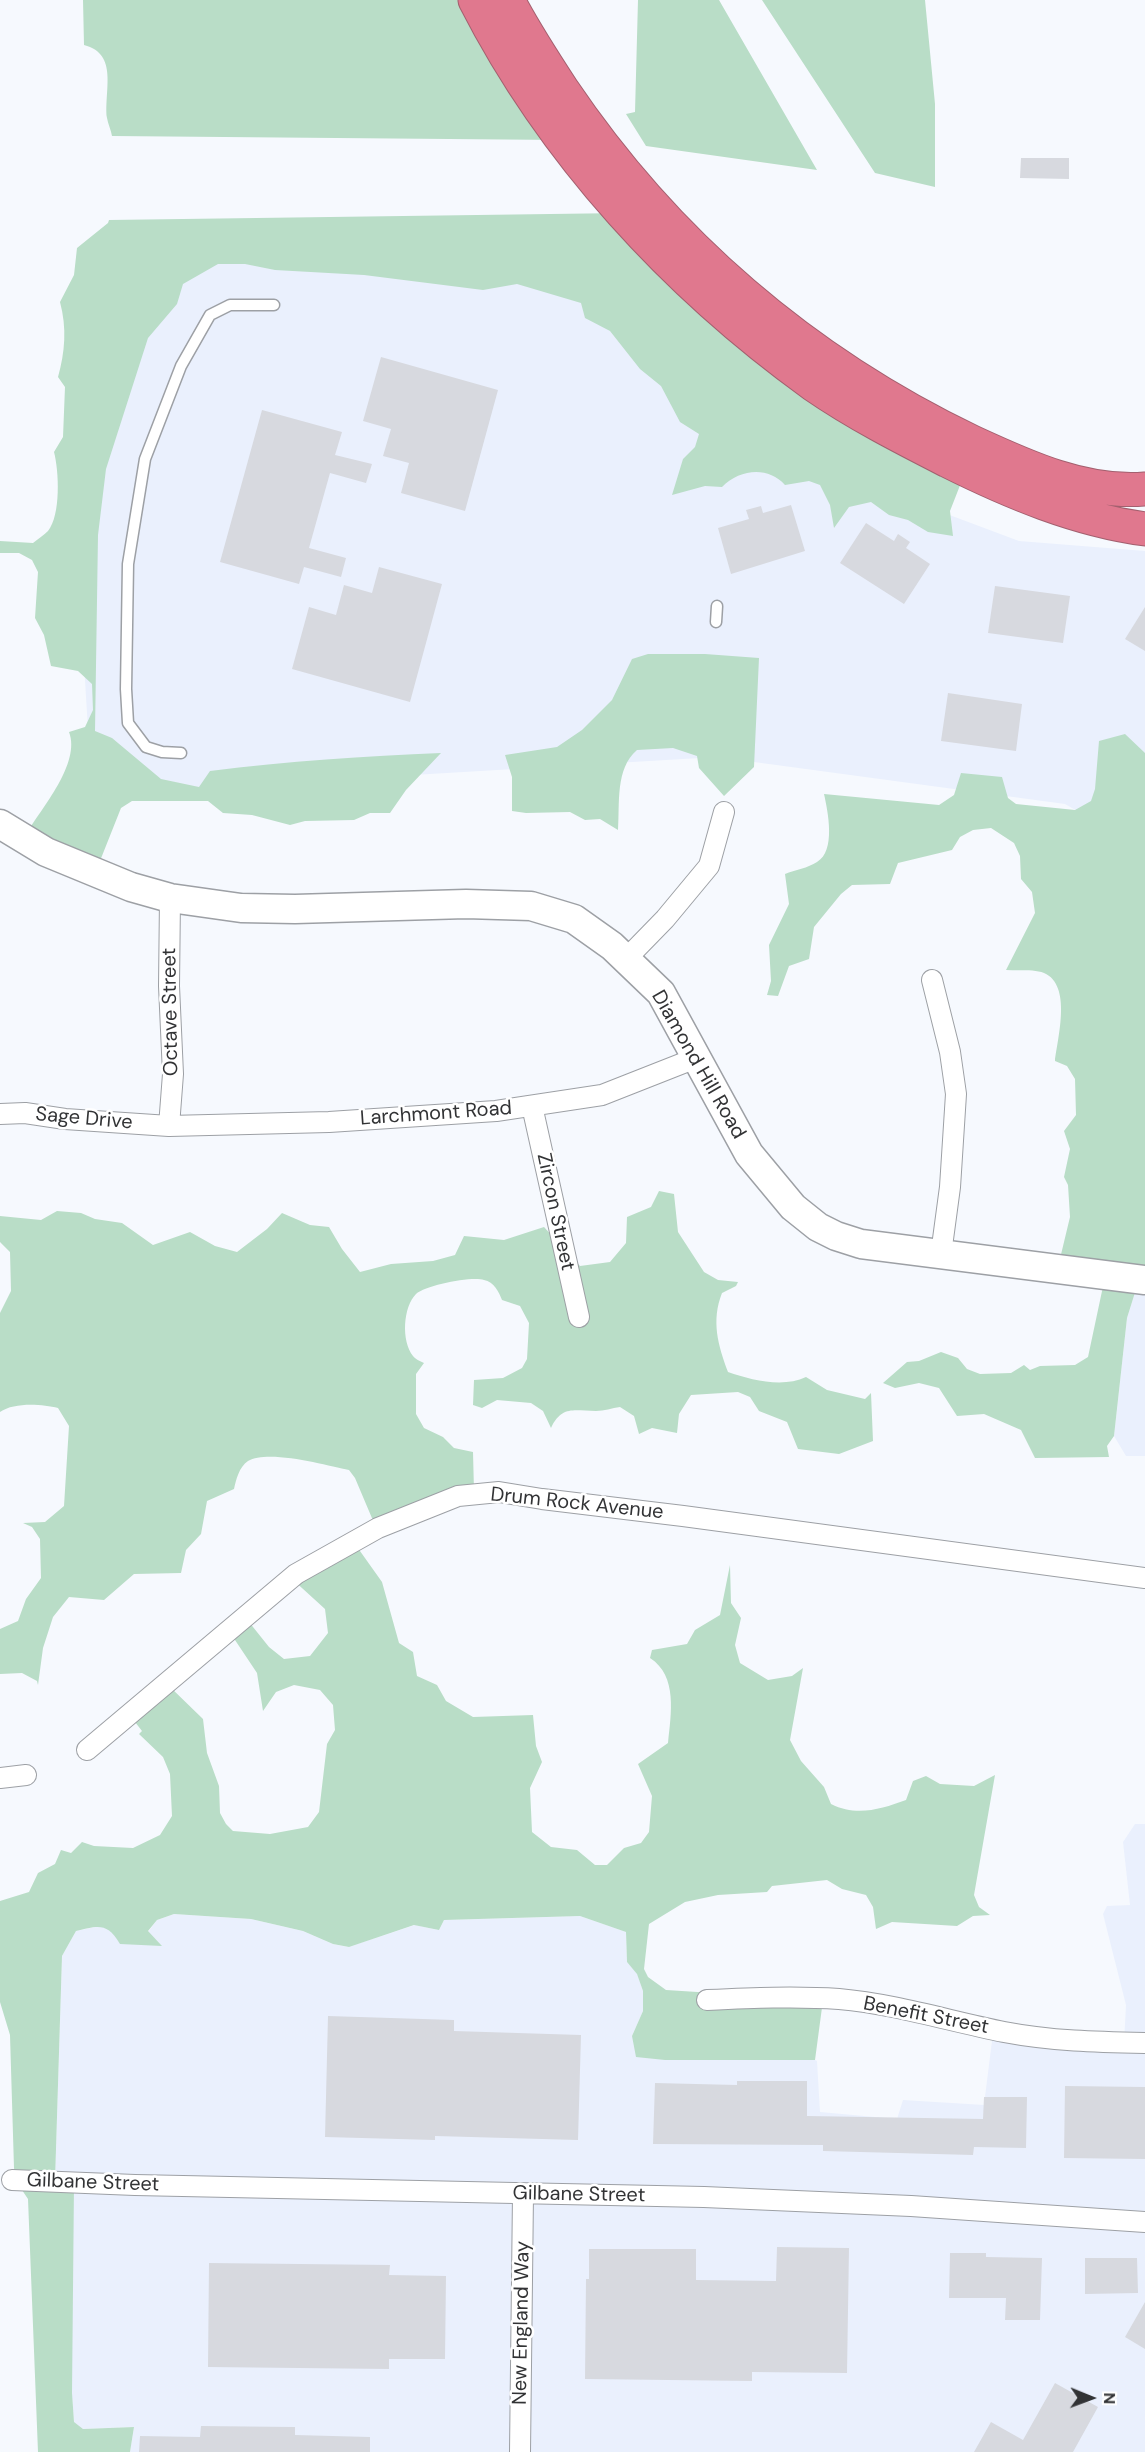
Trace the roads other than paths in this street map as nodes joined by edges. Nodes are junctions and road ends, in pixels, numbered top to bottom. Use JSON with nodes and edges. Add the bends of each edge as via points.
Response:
{"nodes":[{"id":1,"x":475,"y":0,"type":"edge"},
{"id":2,"x":508,"y":0,"type":"edge"},
{"id":3,"x":274,"y":305,"type":"dead end"},
{"id":4,"x":1145,"y":489,"type":"edge"},
{"id":5,"x":1145,"y":529,"type":"edge"},
{"id":6,"x":717,"y":606,"type":"dead end"},
{"id":7,"x":716,"y":622,"type":"dead end"},
{"id":8,"x":181,"y":753,"type":"dead end"},
{"id":9,"x":724,"y":812,"type":"dead end"},
{"id":10,"x":0,"y":824,"type":"edge"},
{"id":11,"x":171,"y":898,"type":"junction"},
{"id":12,"x":626,"y":959,"type":"junction"},
{"id":13,"x":932,"y":980,"type":"dead end"},
{"id":14,"x":696,"y":1058,"type":"junction"},
{"id":15,"x":532,"y":1106,"type":"junction"},
{"id":16,"x":0,"y":1114,"type":"edge"},
{"id":17,"x":169,"y":1126,"type":"junction"},
{"id":18,"x":941,"y":1254,"type":"junction"},
{"id":19,"x":1145,"y":1280,"type":"edge"},
{"id":20,"x":579,"y":1317,"type":"dead end"},
{"id":21,"x":1145,"y":1578,"type":"edge"},
{"id":22,"x":87,"y":1750,"type":"dead end"},
{"id":23,"x":26,"y":1774,"type":"dead end"},
{"id":24,"x":0,"y":1778,"type":"edge"},
{"id":25,"x":707,"y":2000,"type":"dead end"},
{"id":26,"x":1145,"y":2043,"type":"edge"},
{"id":27,"x":12,"y":2180,"type":"dead end"},
{"id":28,"x":523,"y":2194,"type":"junction"},
{"id":29,"x":1145,"y":2222,"type":"edge"},
{"id":30,"x":520,"y":2452,"type":"edge"}],
"edges":[{"from":1,"to":5,"type":"highway","via":[[525,87],[571,152],[653,246],[759,342],[867,418],[974,474],[1061,509]]},
{"from":2,"to":4,"type":"highway","via":[[542,59],[604,148],[672,226],[755,305],[879,391],[975,443],[1065,479],[1124,491]]},
{"from":3,"to":8,"type":"lane","via":[[230,305],[210,315],[181,366],[145,459],[128,564],[128,723],[146,747]]},
{"from":6,"to":7,"type":"lane"},
{"from":9,"to":12,"type":"street","via":[[709,866]]},
{"from":10,"to":11,"type":"street","name":"Diamond Hill Road","via":[[46,852],[130,887]]},
{"from":11,"to":12,"type":"street","name":"Diamond Hill Road","via":[[252,909],[466,903],[531,906],[574,919]]},
{"from":11,"to":17,"type":"street","name":"Octave Street","via":[[173,1074]]},
{"from":12,"to":14,"type":"street","name":"Diamond Hill Road","via":[[661,993]]},
{"from":13,"to":18,"type":"street","via":[[956,1094]]},
{"from":14,"to":15,"type":"street","name":"Larchmont Road","via":[[602,1095]]},
{"from":14,"to":18,"type":"street","name":"Diamond Hill Road","via":[[749,1154],[793,1207],[818,1227],[861,1244]]},
{"from":15,"to":17,"type":"street","name":"Larchmont Road","via":[[329,1122]]},
{"from":15,"to":20,"type":"street","name":"Zircon Street"},
{"from":16,"to":17,"type":"street","name":"Sage Drive"},
{"from":18,"to":19,"type":"street","name":"Diamond Hill Road"},
{"from":21,"to":22,"type":"street","name":"Drum Rock Avenue","via":[[499,1492],[458,1496],[378,1528],[296,1574]]},
{"from":23,"to":24,"type":"street"},
{"from":25,"to":26,"type":"street","name":"Benefit Street","via":[[777,1996],[840,1999],[920,2011],[1005,2032],[1068,2042]]},
{"from":27,"to":28,"type":"street","name":"Gilbane Street"},
{"from":28,"to":29,"type":"street","name":"Gilbane Street","via":[[912,2206]]},
{"from":28,"to":30,"type":"street","name":"New England Way"}]}
